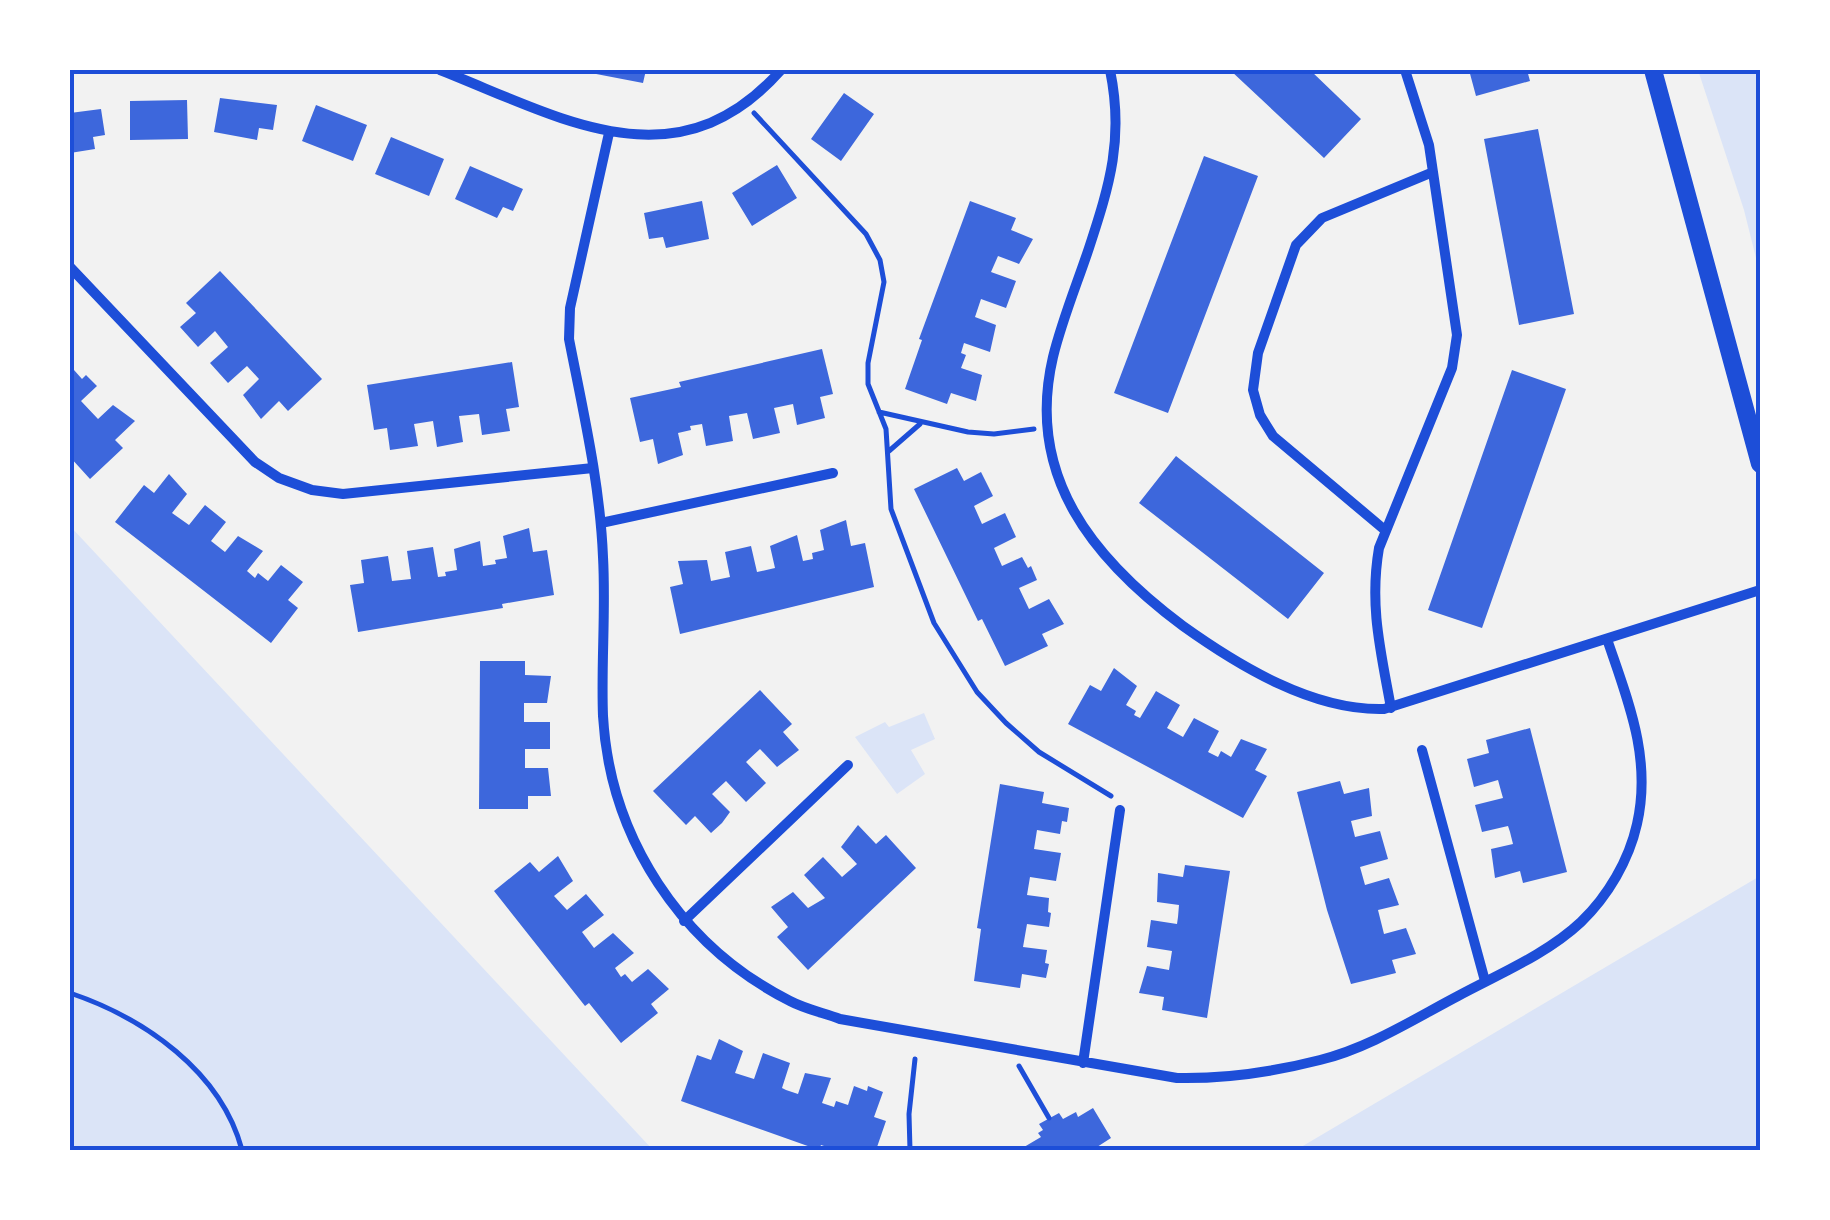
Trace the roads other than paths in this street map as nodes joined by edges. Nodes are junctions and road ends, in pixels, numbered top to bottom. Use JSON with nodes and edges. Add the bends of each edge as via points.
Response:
{"nodes":[{"id":1,"x":440,"y":70,"type":"edge"},
{"id":2,"x":781,"y":70,"type":"edge"},
{"id":3,"x":1110,"y":70,"type":"edge"},
{"id":4,"x":1405,"y":70,"type":"edge"},
{"id":5,"x":1653,"y":70,"type":"edge"},
{"id":6,"x":609,"y":133,"type":"junction"},
{"id":7,"x":1433,"y":172,"type":"junction"},
{"id":8,"x":70,"y":267,"type":"edge"},
{"id":9,"x":1760,"y":464,"type":"edge"},
{"id":10,"x":594,"y":468,"type":"junction"},
{"id":11,"x":833,"y":473,"type":"dead end"},
{"id":12,"x":602,"y":524,"type":"junction"},
{"id":13,"x":1386,"y":531,"type":"junction"},
{"id":14,"x":1760,"y":590,"type":"edge"},
{"id":15,"x":1607,"y":639,"type":"junction"},
{"id":16,"x":1392,"y":708,"type":"junction"},
{"id":17,"x":1422,"y":750,"type":"dead end"},
{"id":18,"x":848,"y":765,"type":"dead end"},
{"id":19,"x":1120,"y":810,"type":"road end"},
{"id":20,"x":684,"y":921,"type":"junction"},
{"id":21,"x":1485,"y":981,"type":"junction"},
{"id":22,"x":1082,"y":1063,"type":"junction"}],
"edges":[{"from":1,"to":6,"type":"street"},
{"from":2,"to":6,"type":"street","via":[[718,119],[681,132]]},
{"from":3,"to":16,"type":"street","via":[[1117,141],[1111,182],[1053,356],[1048,390],[1048,428],[1068,504],[1088,538],[1155,605],[1210,645],[1335,705]]},
{"from":4,"to":7,"type":"street"},
{"from":5,"to":9,"type":"street"},
{"from":6,"to":10,"type":"street","via":[[570,308]]},
{"from":7,"to":13,"type":"street","via":[[1457,336],[1452,368]]},
{"from":7,"to":13,"type":"street","via":[[1309,228],[1296,245],[1254,366],[1253,390],[1273,436]]},
{"from":8,"to":10,"type":"street","via":[[244,452],[280,478],[343,494]]},
{"from":10,"to":12,"type":"street"},
{"from":11,"to":12,"type":"street"},
{"from":12,"to":20,"type":"street","via":[[608,756],[634,840]]},
{"from":13,"to":16,"type":"street","via":[[1374,610]]},
{"from":14,"to":15,"type":"street"},
{"from":15,"to":16,"type":"street"},
{"from":15,"to":21,"type":"street","via":[[1642,754],[1636,827],[1616,877],[1583,920],[1553,945]]},
{"from":17,"to":21,"type":"street"},
{"from":18,"to":20,"type":"street"},
{"from":19,"to":22,"type":"street"},
{"from":20,"to":22,"type":"street","via":[[791,1001],[840,1019]]},
{"from":21,"to":22,"type":"street","via":[[1370,1042],[1293,1066],[1178,1078]]}]}
